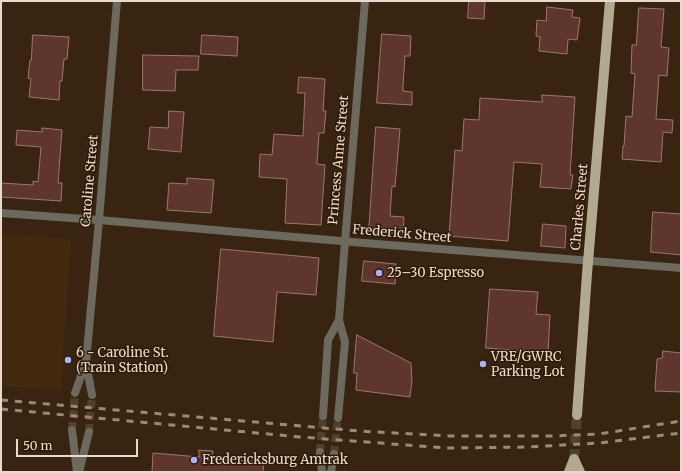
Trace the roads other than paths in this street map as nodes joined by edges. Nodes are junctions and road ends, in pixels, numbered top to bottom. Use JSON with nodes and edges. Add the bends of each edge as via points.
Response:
{"nodes":[{"id":1,"x":117,"y":1,"type":"edge"},
{"id":2,"x":365,"y":1,"type":"edge"},
{"id":3,"x":610,"y":1,"type":"edge"},
{"id":4,"x":1,"y":213,"type":"edge"},
{"id":5,"x":99,"y":220,"type":"junction"},
{"id":6,"x":344,"y":241,"type":"junction"},
{"id":7,"x":588,"y":260,"type":"junction"},
{"id":8,"x":681,"y":268,"type":"edge"},
{"id":9,"x":340,"y":320,"type":"junction"},
{"id":10,"x":86,"y":362,"type":"junction"},
{"id":11,"x":75,"y":393,"type":"tunnel mouth"},
{"id":12,"x":92,"y":395,"type":"tunnel mouth"},
{"id":13,"x":577,"y":415,"type":"tunnel mouth"},
{"id":14,"x":322,"y":416,"type":"tunnel mouth"},
{"id":15,"x":338,"y":418,"type":"tunnel mouth"},
{"id":16,"x":72,"y":430,"type":"tunnel mouth"},
{"id":17,"x":89,"y":432,"type":"tunnel mouth"},
{"id":18,"x":320,"y":452,"type":"tunnel mouth"},
{"id":19,"x":334,"y":454,"type":"tunnel mouth"},
{"id":20,"x":574,"y":460,"type":"junction"},
{"id":21,"x":78,"y":472,"type":"edge"},
{"id":22,"x":322,"y":472,"type":"edge"},
{"id":23,"x":331,"y":472,"type":"edge"},
{"id":24,"x":569,"y":472,"type":"edge"},
{"id":25,"x":573,"y":472,"type":"edge"},
{"id":26,"x":580,"y":472,"type":"edge"}],
"edges":[{"from":1,"to":5,"type":"street","name":"Caroline Street"},
{"from":2,"to":6,"type":"street","name":"Princess Anne Street"},
{"from":3,"to":7,"type":"main road","name":"Charles Street"},
{"from":4,"to":5,"type":"street","name":"Frederick Street"},
{"from":5,"to":6,"type":"street","name":"Frederick Street"},
{"from":5,"to":10,"type":"street","name":"Caroline Street"},
{"from":6,"to":7,"type":"street","name":"Frederick Street"},
{"from":6,"to":9,"type":"street","name":"Princess Anne Street"},
{"from":7,"to":8,"type":"street","name":"Frederick Street"},
{"from":7,"to":13,"type":"main road","name":"Charles Street"},
{"from":9,"to":14,"type":"street","name":"Princess Anne Street","via":[[328,340]]},
{"from":9,"to":15,"type":"street","name":"Princess Anne Street","via":[[345,342]]},
{"from":10,"to":11,"type":"street","name":"Caroline Street"},
{"from":10,"to":12,"type":"street","name":"Caroline Street"},
{"from":16,"to":21,"type":"street"},
{"from":17,"to":21,"type":"street"},
{"from":18,"to":22,"type":"street"},
{"from":19,"to":23,"type":"street"},
{"from":20,"to":24,"type":"main road"},
{"from":20,"to":25,"type":"main road"},
{"from":20,"to":26,"type":"main road"}]}
